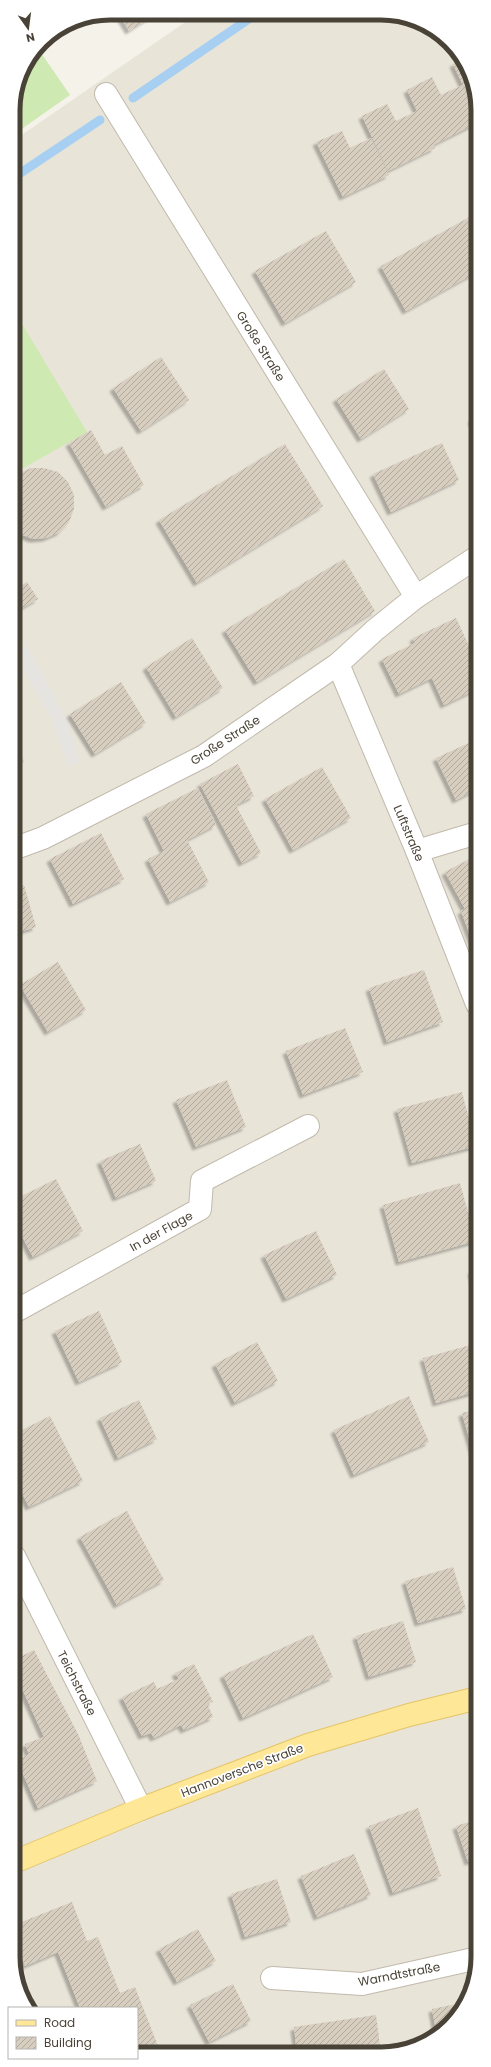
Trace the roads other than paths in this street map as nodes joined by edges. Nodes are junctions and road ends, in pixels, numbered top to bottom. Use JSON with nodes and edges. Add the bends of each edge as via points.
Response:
{"nodes":[{"id":1,"x":106,"y":94,"type":"dead end"},
{"id":2,"x":471,"y":561,"type":"edge"},
{"id":3,"x":416,"y":597,"type":"junction"},
{"id":4,"x":338,"y":664,"type":"junction"},
{"id":5,"x":471,"y":835,"type":"edge"},
{"id":6,"x":20,"y":847,"type":"edge"},
{"id":7,"x":417,"y":851,"type":"junction"},
{"id":8,"x":471,"y":986,"type":"edge"},
{"id":9,"x":308,"y":1126,"type":"dead end"},
{"id":10,"x":20,"y":1309,"type":"edge"},
{"id":11,"x":20,"y":1568,"type":"edge"},
{"id":12,"x":471,"y":1700,"type":"edge"},
{"id":13,"x":141,"y":1809,"type":"junction"},
{"id":14,"x":20,"y":1859,"type":"edge"},
{"id":15,"x":471,"y":1960,"type":"edge"},
{"id":16,"x":272,"y":1978,"type":"dead end"}],
"edges":[{"from":1,"to":3,"type":"street","name":"Große Straße"},
{"from":2,"to":3,"type":"street","name":"Große Straße"},
{"from":3,"to":4,"type":"street","name":"Große Straße"},
{"from":4,"to":6,"type":"street","name":"Große Straße","via":[[204,756],[43,838]]},
{"from":4,"to":7,"type":"street","name":"Luftstraße"},
{"from":5,"to":7,"type":"street"},
{"from":7,"to":8,"type":"street","name":"Luftstraße"},
{"from":9,"to":10,"type":"street","name":"In der Flage","via":[[202,1181],[200,1209]]},
{"from":11,"to":13,"type":"street","name":"Teichstraße"},
{"from":12,"to":13,"type":"main road","name":"Hannoversche Straße","via":[[308,1745]]},
{"from":13,"to":14,"type":"main road","name":"Hannoversche Straße"},
{"from":15,"to":16,"type":"street","name":"Warndtstraße","via":[[362,1984]]}]}
